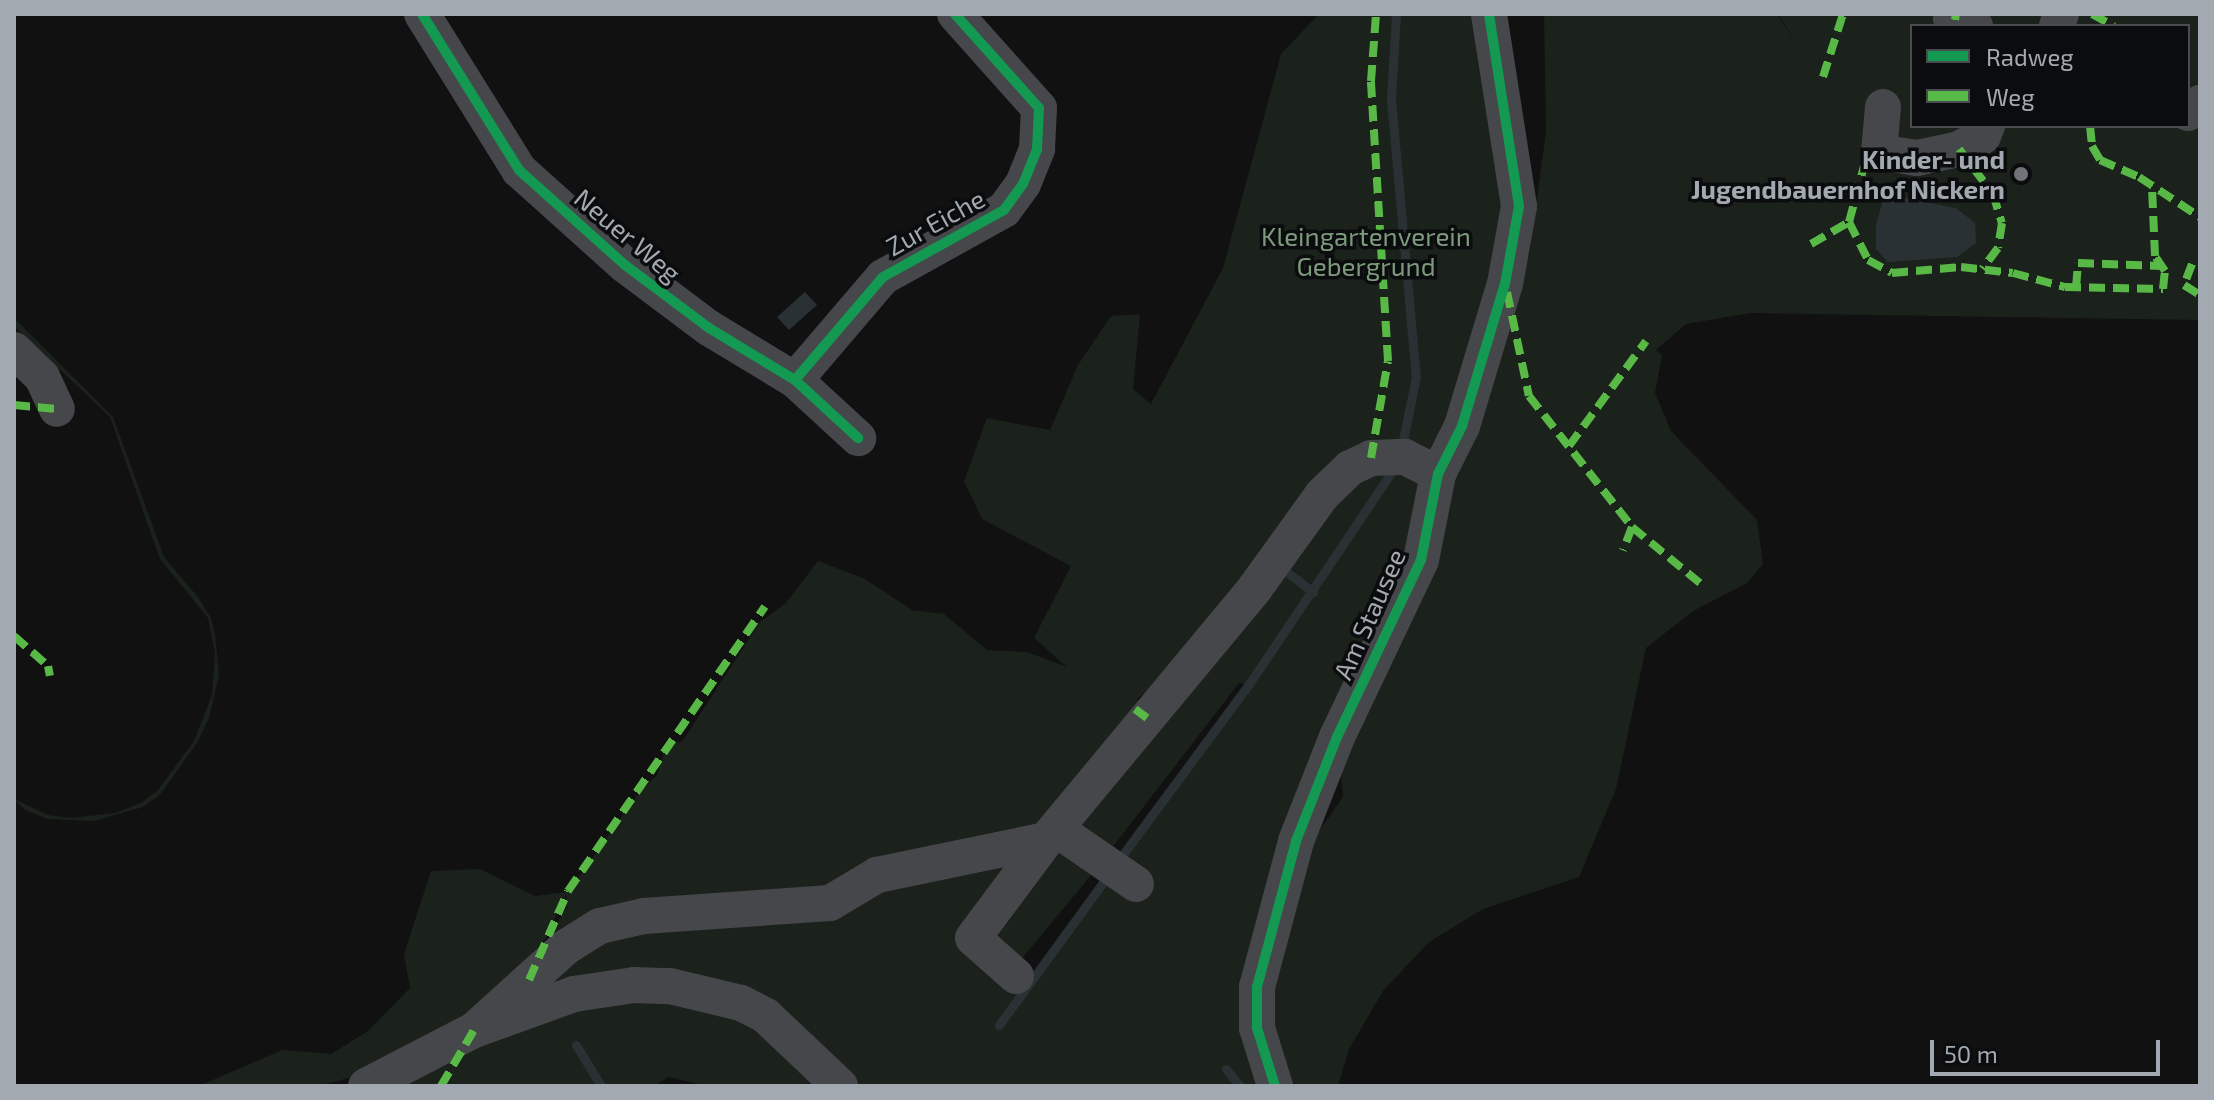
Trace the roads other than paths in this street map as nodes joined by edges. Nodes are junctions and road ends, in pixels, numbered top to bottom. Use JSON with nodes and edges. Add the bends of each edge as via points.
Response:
{"nodes":[{"id":1,"x":422,"y":14,"type":"edge"},
{"id":2,"x":955,"y":14,"type":"edge"},
{"id":3,"x":1489,"y":14,"type":"edge"},
{"id":4,"x":1883,"y":107,"type":"dead end"},
{"id":5,"x":1986,"y":128,"type":"edge"},
{"id":6,"x":14,"y":350,"type":"edge"},
{"id":7,"x":795,"y":380,"type":"junction"},
{"id":8,"x":57,"y":409,"type":"dead end"},
{"id":9,"x":858,"y":438,"type":"dead end"},
{"id":10,"x":1438,"y":474,"type":"junction"},
{"id":11,"x":1051,"y":834,"type":"junction"},
{"id":12,"x":1136,"y":884,"type":"dead end"},
{"id":13,"x":1016,"y":976,"type":"dead end"},
{"id":14,"x":474,"y":1030,"type":"junction"},
{"id":15,"x":366,"y":1086,"type":"edge"},
{"id":16,"x":840,"y":1086,"type":"edge"},
{"id":17,"x":1275,"y":1086,"type":"edge"}],
"edges":[{"from":1,"to":7,"type":"street","name":"Neuer Weg","via":[[519,170],[625,265],[709,328]]},
{"from":2,"to":7,"type":"street","name":"Zur Eiche","via":[[1039,108],[1037,149],[1023,184],[1004,210],[883,277]]},
{"from":3,"to":10,"type":"street","name":"Am Stausee","via":[[1519,206],[1505,284],[1462,426]]},
{"from":4,"to":5,"type":"street","via":[[1879,152],[1917,158],[1959,149],[1983,136]]},
{"from":6,"to":8,"type":"street","via":[[42,377]]},
{"from":7,"to":9,"type":"street","name":"Neuer Weg"},
{"from":10,"to":11,"type":"street","via":[[1398,456],[1350,468],[1322,495],[1255,588]]},
{"from":10,"to":17,"type":"street","name":"Am Stausee","via":[[1421,560],[1337,737],[1296,841],[1271,930],[1257,987],[1257,1028]]},
{"from":11,"to":12,"type":"street"},
{"from":11,"to":13,"type":"street","via":[[973,938]]},
{"from":11,"to":14,"type":"street","via":[[877,875],[830,903],[644,916],[600,926],[566,947]]},
{"from":14,"to":15,"type":"street"},
{"from":14,"to":16,"type":"street","via":[[574,994],[670,986],[741,1003],[766,1016]]}]}
